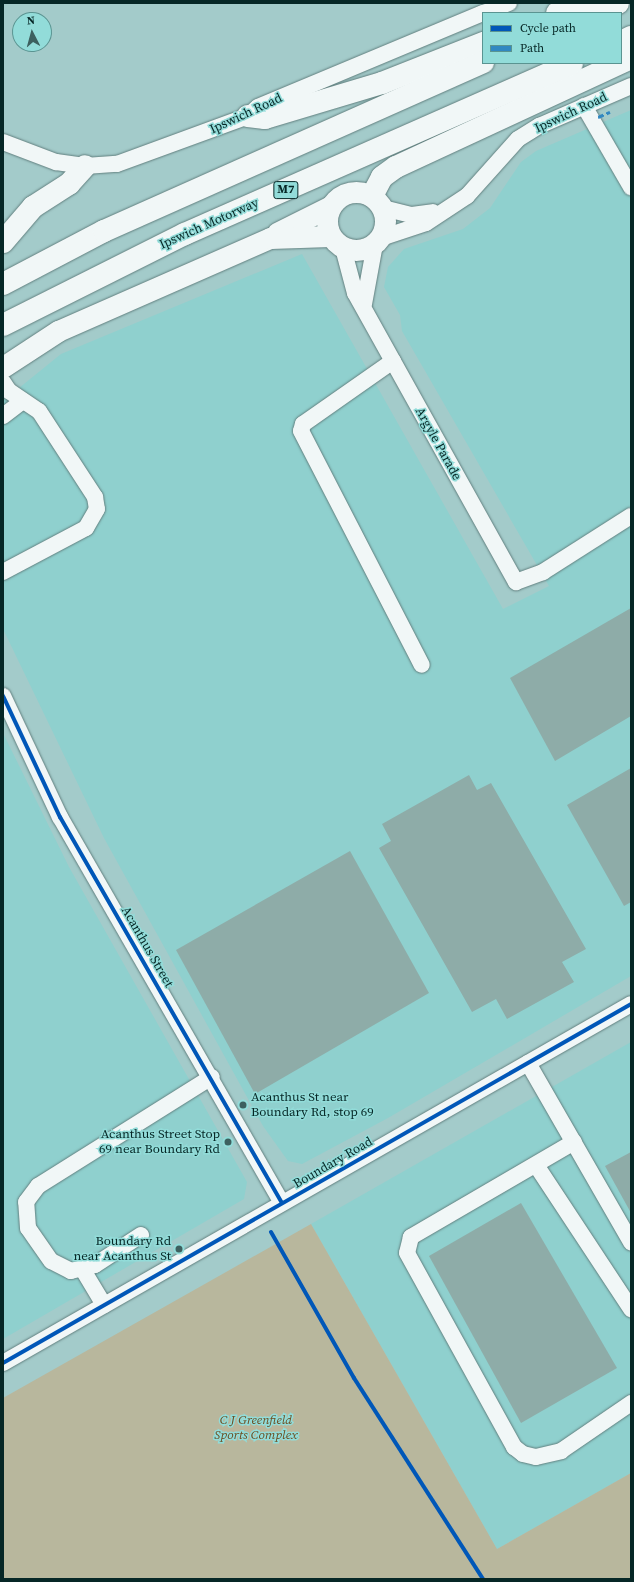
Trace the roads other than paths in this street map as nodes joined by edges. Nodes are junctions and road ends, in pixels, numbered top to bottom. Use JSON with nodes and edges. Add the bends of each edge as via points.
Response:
{"nodes":[{"id":1,"x":509,"y":3,"type":"edge"},
{"id":2,"x":582,"y":3,"type":"edge"},
{"id":3,"x":618,"y":3,"type":"edge"},
{"id":4,"x":486,"y":12,"type":"edge"},
{"id":5,"x":560,"y":12,"type":"edge"},
{"id":6,"x":597,"y":12,"type":"edge"},
{"id":7,"x":482,"y":13,"type":"edge"},
{"id":8,"x":631,"y":37,"type":"edge"},
{"id":9,"x":622,"y":42,"type":"edge"},
{"id":10,"x":482,"y":43,"type":"edge"},
{"id":11,"x":482,"y":62,"type":"edge"},
{"id":12,"x":570,"y":64,"type":"edge"},
{"id":13,"x":618,"y":64,"type":"edge"},
{"id":14,"x":631,"y":86,"type":"edge"},
{"id":15,"x":584,"y":106,"type":"junction"},
{"id":16,"x":248,"y":116,"type":"junction"},
{"id":17,"x":3,"y":142,"type":"edge"},
{"id":18,"x":85,"y":166,"type":"junction"},
{"id":19,"x":631,"y":188,"type":"edge"},
{"id":20,"x":377,"y":202,"type":"junction"},
{"id":21,"x":331,"y":206,"type":"junction"},
{"id":22,"x":445,"y":211,"type":"junction"},
{"id":23,"x":270,"y":238,"type":"junction"},
{"id":24,"x":378,"y":241,"type":"junction"},
{"id":25,"x":3,"y":242,"type":"edge"},
{"id":26,"x":337,"y":242,"type":"junction"},
{"id":27,"x":3,"y":284,"type":"edge"},
{"id":28,"x":364,"y":304,"type":"junction"},
{"id":29,"x":3,"y":325,"type":"edge"},
{"id":30,"x":393,"y":361,"type":"junction"},
{"id":31,"x":3,"y":366,"type":"edge"},
{"id":32,"x":3,"y":382,"type":"edge"},
{"id":33,"x":23,"y":401,"type":"junction"},
{"id":34,"x":3,"y":416,"type":"edge"},
{"id":35,"x":631,"y":516,"type":"edge"},
{"id":36,"x":3,"y":572,"type":"edge"},
{"id":37,"x":422,"y":665,"type":"dead end"},
{"id":38,"x":3,"y":696,"type":"edge"},
{"id":39,"x":631,"y":1004,"type":"edge"},
{"id":40,"x":528,"y":1063,"type":"junction"},
{"id":41,"x":212,"y":1077,"type":"junction"},
{"id":42,"x":574,"y":1142,"type":"junction"},
{"id":43,"x":536,"y":1165,"type":"junction"},
{"id":44,"x":282,"y":1203,"type":"junction"},
{"id":45,"x":141,"y":1235,"type":"dead end"},
{"id":46,"x":631,"y":1242,"type":"edge"},
{"id":47,"x":83,"y":1270,"type":"junction"},
{"id":48,"x":628,"y":1298,"type":"edge"},
{"id":49,"x":104,"y":1305,"type":"junction"},
{"id":50,"x":3,"y":1363,"type":"edge"},
{"id":51,"x":631,"y":1403,"type":"edge"}],
"edges":[{"from":1,"to":4,"type":"street","name":"Ipswich Road"},
{"from":2,"to":5,"type":"highway"},
{"from":3,"to":6,"type":"highway"},
{"from":7,"to":16,"type":"street","name":"Ipswich Road","via":[[258,107]]},
{"from":8,"to":9,"type":"highway"},
{"from":10,"to":16,"type":"highway","via":[[382,83],[264,118]]},
{"from":11,"to":27,"type":"highway","via":[[104,231]]},
{"from":12,"to":29,"type":"highway","name":"Ipswich Motorway","number":"M7","via":[[185,234]]},
{"from":13,"to":20,"type":"highway","via":[[396,167],[382,177]]},
{"from":14,"to":15,"type":"street","name":"Ipswich Road"},
{"from":15,"to":19,"type":"street"},
{"from":15,"to":22,"type":"street","name":"Ipswich Road","via":[[518,139],[488,177]]},
{"from":16,"to":18,"type":"street","name":"Ipswich Road","via":[[130,160]]},
{"from":17,"to":18,"type":"street","name":"Ipswich Road","via":[[40,159]]},
{"from":18,"to":25,"type":"highway","via":[[69,184],[33,208]]},
{"from":20,"to":21,"type":"main road","via":[[354,192],[337,199]]},
{"from":20,"to":22,"type":"street","via":[[412,215]]},
{"from":20,"to":24,"type":"main road","via":[[386,223]]},
{"from":21,"to":23,"type":"main road","via":[[282,228]]},
{"from":21,"to":26,"type":"main road","via":[[327,221]]},
{"from":22,"to":24,"type":"street","name":"Ipswich Road","via":[[426,223]]},
{"from":23,"to":26,"type":"main road"},
{"from":23,"to":31,"type":"main road","via":[[58,331]]},
{"from":24,"to":26,"type":"main road","via":[[360,251]]},
{"from":24,"to":28,"type":"street"},
{"from":26,"to":28,"type":"street","name":"Argyle Parade","via":[[355,293]]},
{"from":28,"to":30,"type":"street","name":"Argyle Parade"},
{"from":30,"to":35,"type":"street","name":"Argyle Parade","via":[[516,582],[543,572]]},
{"from":30,"to":37,"type":"street","via":[[303,424],[301,431]]},
{"from":32,"to":33,"type":"street"},
{"from":33,"to":34,"type":"street"},
{"from":33,"to":36,"type":"street","via":[[39,411],[95,497],[97,509],[86,528]]},
{"from":38,"to":41,"type":"street","name":"Acanthus Street","via":[[60,817]]},
{"from":39,"to":40,"type":"street","name":"Boundary Road"},
{"from":40,"to":42,"type":"street"},
{"from":40,"to":44,"type":"street","name":"Boundary Road"},
{"from":41,"to":44,"type":"street","name":"Acanthus Street"},
{"from":41,"to":47,"type":"street","via":[[31,1192],[25,1215],[28,1228],[51,1261],[71,1271]]},
{"from":42,"to":43,"type":"street"},
{"from":42,"to":46,"type":"street"},
{"from":43,"to":48,"type":"street"},
{"from":43,"to":51,"type":"street","via":[[411,1237],[407,1253],[514,1447],[523,1454],[536,1457],[560,1451]]},
{"from":44,"to":49,"type":"street","name":"Boundary Road"},
{"from":45,"to":47,"type":"street"},
{"from":47,"to":49,"type":"street"},
{"from":49,"to":50,"type":"street","name":"Boundary Road"}]}
